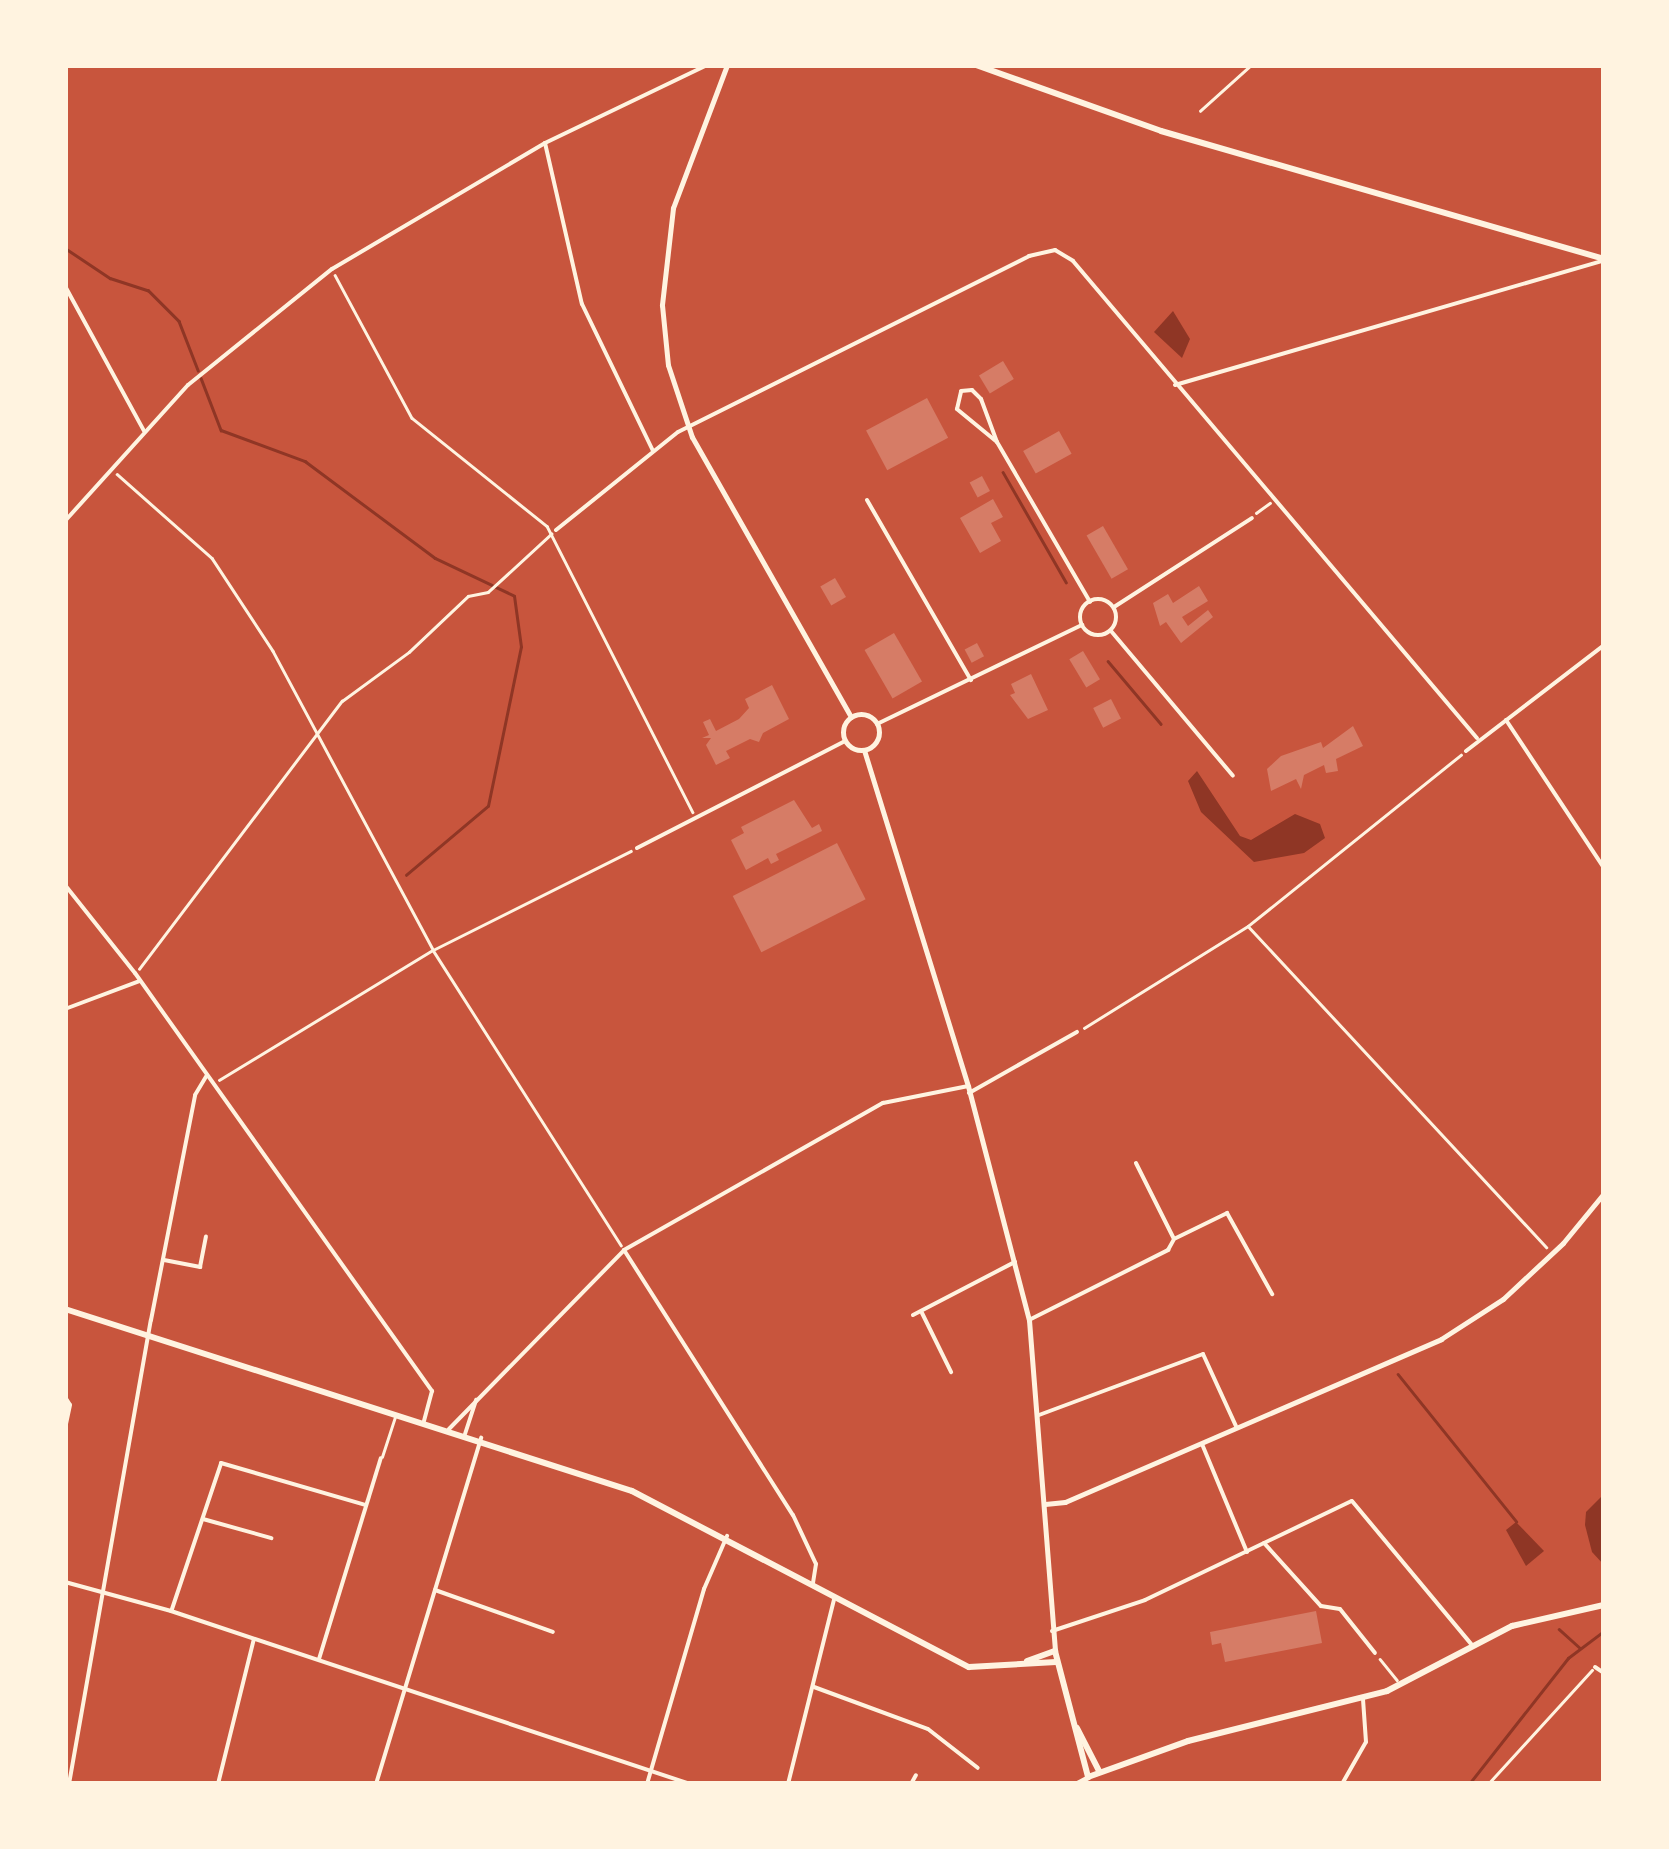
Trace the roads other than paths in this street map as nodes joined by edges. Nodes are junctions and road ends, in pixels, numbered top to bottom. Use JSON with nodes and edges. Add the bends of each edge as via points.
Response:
{"nodes":[{"id":1,"x":707,"y":65,"type":"edge"},
{"id":2,"x":727,"y":65,"type":"edge"},
{"id":3,"x":976,"y":65,"type":"edge"},
{"id":4,"x":546,"y":144,"type":"junction"},
{"id":5,"x":1604,"y":260,"type":"edge"},
{"id":6,"x":65,"y":286,"type":"edge"},
{"id":7,"x":1175,"y":385,"type":"junction"},
{"id":8,"x":688,"y":426,"type":"junction"},
{"id":9,"x":145,"y":432,"type":"junction"},
{"id":10,"x":997,"y":442,"type":"junction"},
{"id":11,"x":653,"y":451,"type":"junction"},
{"id":12,"x":867,"y":500,"type":"dead end"},
{"id":13,"x":1252,"y":518,"type":"road end"},
{"id":14,"x":65,"y":521,"type":"edge"},
{"id":15,"x":554,"y":532,"type":"road end"},
{"id":16,"x":1090,"y":602,"type":"junction"},
{"id":17,"x":1114,"y":607,"type":"junction"},
{"id":18,"x":1082,"y":626,"type":"junction"},
{"id":19,"x":1111,"y":631,"type":"junction"},
{"id":20,"x":1604,"y":645,"type":"edge"},
{"id":21,"x":971,"y":680,"type":"junction"},
{"id":22,"x":851,"y":717,"type":"junction"},
{"id":23,"x":1506,"y":720,"type":"junction"},
{"id":24,"x":877,"y":724,"type":"junction"},
{"id":25,"x":1477,"y":738,"type":"junction"},
{"id":26,"x":846,"y":741,"type":"junction"},
{"id":27,"x":864,"y":750,"type":"junction"},
{"id":28,"x":1466,"y":750,"type":"road end"},
{"id":29,"x":1233,"y":776,"type":"dead end"},
{"id":30,"x":637,"y":848,"type":"road end"},
{"id":31,"x":1604,"y":868,"type":"edge"},
{"id":32,"x":65,"y":885,"type":"edge"},
{"id":33,"x":140,"y":981,"type":"junction"},
{"id":34,"x":65,"y":1010,"type":"edge"},
{"id":35,"x":1077,"y":1032,"type":"road end"},
{"id":36,"x":207,"y":1075,"type":"junction"},
{"id":37,"x":968,"y":1089,"type":"junction"},
{"id":38,"x":1136,"y":1164,"type":"dead end"},
{"id":39,"x":1604,"y":1192,"type":"edge"},
{"id":40,"x":206,"y":1236,"type":"dead end"},
{"id":41,"x":1174,"y":1239,"type":"junction"},
{"id":42,"x":624,"y":1250,"type":"junction"},
{"id":43,"x":164,"y":1260,"type":"junction"},
{"id":44,"x":1016,"y":1262,"type":"junction"},
{"id":45,"x":1272,"y":1294,"type":"dead end"},
{"id":46,"x":65,"y":1309,"type":"edge"},
{"id":47,"x":921,"y":1311,"type":"junction"},
{"id":48,"x":914,"y":1316,"type":"dead end"},
{"id":49,"x":1029,"y":1320,"type":"junction"},
{"id":50,"x":150,"y":1336,"type":"junction"},
{"id":51,"x":951,"y":1372,"type":"dead end"},
{"id":52,"x":65,"y":1397,"type":"edge"},
{"id":53,"x":476,"y":1398,"type":"junction"},
{"id":54,"x":396,"y":1412,"type":"junction"},
{"id":55,"x":1039,"y":1415,"type":"junction"},
{"id":56,"x":424,"y":1421,"type":"junction"},
{"id":57,"x":65,"y":1428,"type":"edge"},
{"id":58,"x":448,"y":1428,"type":"junction"},
{"id":59,"x":1238,"y":1429,"type":"junction"},
{"id":60,"x":465,"y":1434,"type":"junction"},
{"id":61,"x":481,"y":1438,"type":"junction"},
{"id":62,"x":1202,"y":1444,"type":"junction"},
{"id":63,"x":382,"y":1458,"type":"joint"},
{"id":64,"x":1045,"y":1504,"type":"junction"},
{"id":65,"x":366,"y":1505,"type":"junction"},
{"id":66,"x":202,"y":1519,"type":"junction"},
{"id":67,"x":728,"y":1536,"type":"junction"},
{"id":68,"x":271,"y":1538,"type":"dead end"},
{"id":69,"x":1264,"y":1543,"type":"junction"},
{"id":70,"x":1247,"y":1552,"type":"junction"},
{"id":71,"x":65,"y":1582,"type":"edge"},
{"id":72,"x":813,"y":1582,"type":"junction"},
{"id":73,"x":104,"y":1590,"type":"junction"},
{"id":74,"x":435,"y":1590,"type":"junction"},
{"id":75,"x":836,"y":1596,"type":"junction"},
{"id":76,"x":1604,"y":1605,"type":"edge"},
{"id":77,"x":171,"y":1611,"type":"junction"},
{"id":78,"x":1052,"y":1630,"type":"junction"},
{"id":79,"x":553,"y":1632,"type":"dead end"},
{"id":80,"x":254,"y":1639,"type":"junction"},
{"id":81,"x":1473,"y":1646,"type":"junction"},
{"id":82,"x":1055,"y":1651,"type":"junction"},
{"id":83,"x":1375,"y":1653,"type":"road end"},
{"id":84,"x":320,"y":1660,"type":"junction"},
{"id":85,"x":1056,"y":1662,"type":"junction"},
{"id":86,"x":1019,"y":1664,"type":"junction"},
{"id":87,"x":1595,"y":1667,"type":"road end"},
{"id":88,"x":1604,"y":1673,"type":"edge"},
{"id":89,"x":812,"y":1686,"type":"junction"},
{"id":90,"x":404,"y":1688,"type":"junction"},
{"id":91,"x":1363,"y":1699,"type":"junction"},
{"id":92,"x":1072,"y":1717,"type":"junction"},
{"id":93,"x":978,"y":1768,"type":"dead end"},
{"id":94,"x":649,"y":1770,"type":"junction"},
{"id":95,"x":1099,"y":1771,"type":"junction"},
{"id":96,"x":916,"y":1775,"type":"dead end"},
{"id":97,"x":1089,"y":1781,"type":"edge"},
{"id":98,"x":68,"y":1784,"type":"edge"},
{"id":99,"x":218,"y":1784,"type":"edge"},
{"id":100,"x":376,"y":1784,"type":"edge"},
{"id":101,"x":647,"y":1784,"type":"edge"},
{"id":102,"x":690,"y":1784,"type":"edge"},
{"id":103,"x":788,"y":1784,"type":"edge"},
{"id":104,"x":911,"y":1784,"type":"edge"},
{"id":105,"x":1076,"y":1784,"type":"edge"},
{"id":106,"x":1103,"y":1784,"type":"edge"},
{"id":107,"x":1208,"y":1784,"type":"edge"},
{"id":108,"x":1229,"y":1784,"type":"edge"},
{"id":109,"x":1342,"y":1784,"type":"edge"}],
"edges":[{"from":1,"to":4,"type":"street"},
{"from":2,"to":8,"type":"street","via":[[688,160],[664,255],[668,364]]},
{"from":3,"to":5,"type":"main road","via":[[1161,131]]},
{"from":4,"to":9,"type":"street","via":[[332,269],[223,354]]},
{"from":4,"to":11,"type":"street","via":[[582,304]]},
{"from":5,"to":7,"type":"street"},
{"from":6,"to":9,"type":"street"},
{"from":7,"to":8,"type":"street","via":[[1064,254],[1029,256]]},
{"from":7,"to":25,"type":"street"},
{"from":8,"to":11,"type":"street"},
{"from":8,"to":22,"type":"street"},
{"from":9,"to":14,"type":"street"},
{"from":10,"to":10,"type":"street","via":[[981,398],[972,390],[961,392],[957,408]]},
{"from":10,"to":16,"type":"street"},
{"from":11,"to":15,"type":"street"},
{"from":12,"to":21,"type":"street"},
{"from":13,"to":17,"type":"street"},
{"from":16,"to":17,"type":"street"},
{"from":16,"to":18,"type":"street"},
{"from":17,"to":19,"type":"street"},
{"from":18,"to":19,"type":"street","via":[[1095,635]]},
{"from":18,"to":21,"type":"street"},
{"from":19,"to":29,"type":"street"},
{"from":20,"to":23,"type":"street"},
{"from":21,"to":24,"type":"street"},
{"from":22,"to":24,"type":"street","via":[[869,716]]},
{"from":22,"to":26,"type":"street"},
{"from":23,"to":25,"type":"street"},
{"from":23,"to":31,"type":"street"},
{"from":24,"to":27,"type":"street","via":[[877,740]]},
{"from":25,"to":28,"type":"street"},
{"from":26,"to":27,"type":"street"},
{"from":26,"to":30,"type":"street"},
{"from":27,"to":37,"type":"street"},
{"from":32,"to":33,"type":"street"},
{"from":33,"to":34,"type":"street"},
{"from":33,"to":36,"type":"street"},
{"from":35,"to":37,"type":"street"},
{"from":36,"to":43,"type":"street","via":[[195,1095]]},
{"from":36,"to":56,"type":"street","via":[[432,1391]]},
{"from":37,"to":42,"type":"street","via":[[884,1103]]},
{"from":37,"to":44,"type":"street"},
{"from":38,"to":41,"type":"street"},
{"from":39,"to":59,"type":"street","via":[[1552,1254],[1452,1333]]},
{"from":40,"to":43,"type":"street","via":[[200,1267]]},
{"from":41,"to":45,"type":"street","via":[[1227,1213]]},
{"from":41,"to":49,"type":"street","via":[[1135,1270]]},
{"from":42,"to":53,"type":"street"},
{"from":42,"to":72,"type":"street","via":[[793,1516],[816,1564]]},
{"from":43,"to":50,"type":"street"},
{"from":44,"to":47,"type":"street"},
{"from":44,"to":49,"type":"street"},
{"from":46,"to":50,"type":"main road"},
{"from":47,"to":48,"type":"street"},
{"from":47,"to":51,"type":"street"},
{"from":49,"to":55,"type":"street"},
{"from":50,"to":54,"type":"main road"},
{"from":50,"to":73,"type":"street"},
{"from":52,"to":57,"type":"street"},
{"from":53,"to":58,"type":"street"},
{"from":53,"to":60,"type":"street"},
{"from":54,"to":56,"type":"main road"},
{"from":54,"to":63,"type":"lane"},
{"from":55,"to":59,"type":"street","via":[[1203,1354]]},
{"from":55,"to":64,"type":"street"},
{"from":56,"to":58,"type":"main road"},
{"from":58,"to":60,"type":"main road"},
{"from":59,"to":62,"type":"street"},
{"from":60,"to":61,"type":"main road"},
{"from":61,"to":67,"type":"main road","via":[[632,1491]]},
{"from":61,"to":74,"type":"street"},
{"from":62,"to":64,"type":"street","via":[[1065,1502]]},
{"from":62,"to":70,"type":"street"},
{"from":63,"to":65,"type":"street"},
{"from":64,"to":78,"type":"street"},
{"from":65,"to":66,"type":"street","via":[[221,1463]]},
{"from":65,"to":84,"type":"street"},
{"from":66,"to":68,"type":"street"},
{"from":66,"to":77,"type":"street"},
{"from":67,"to":72,"type":"main road"},
{"from":67,"to":94,"type":"street","via":[[704,1590]]},
{"from":69,"to":70,"type":"street"},
{"from":69,"to":81,"type":"street","via":[[1342,1504],[1360,1504]]},
{"from":69,"to":83,"type":"street","via":[[1321,1606],[1340,1610]]},
{"from":70,"to":78,"type":"street","via":[[1145,1600]]},
{"from":71,"to":73,"type":"street"},
{"from":72,"to":75,"type":"main road"},
{"from":73,"to":77,"type":"street"},
{"from":73,"to":98,"type":"street"},
{"from":74,"to":79,"type":"street"},
{"from":74,"to":90,"type":"street"},
{"from":75,"to":86,"type":"main road","via":[[969,1667]]},
{"from":75,"to":89,"type":"street"},
{"from":76,"to":81,"type":"main road","via":[[1553,1612]]},
{"from":77,"to":80,"type":"street"},
{"from":78,"to":82,"type":"street"},
{"from":80,"to":84,"type":"street"},
{"from":80,"to":99,"type":"street"},
{"from":81,"to":91,"type":"main road"},
{"from":82,"to":85,"type":"main road"},
{"from":82,"to":86,"type":"main road"},
{"from":84,"to":90,"type":"street"},
{"from":85,"to":86,"type":"main road"},
{"from":85,"to":92,"type":"main road"},
{"from":87,"to":88,"type":"street"},
{"from":89,"to":93,"type":"street","via":[[928,1728]]},
{"from":89,"to":103,"type":"street"},
{"from":90,"to":94,"type":"street"},
{"from":90,"to":100,"type":"street"},
{"from":91,"to":95,"type":"main road","via":[[1188,1741]]},
{"from":91,"to":109,"type":"street","via":[[1366,1742]]},
{"from":92,"to":95,"type":"main road"},
{"from":92,"to":97,"type":"main road"},
{"from":94,"to":101,"type":"street"},
{"from":94,"to":102,"type":"street"},
{"from":95,"to":97,"type":"main road"},
{"from":95,"to":106,"type":"street"},
{"from":96,"to":104,"type":"street"},
{"from":97,"to":105,"type":"street"},
{"from":107,"to":108,"type":"street"}]}
